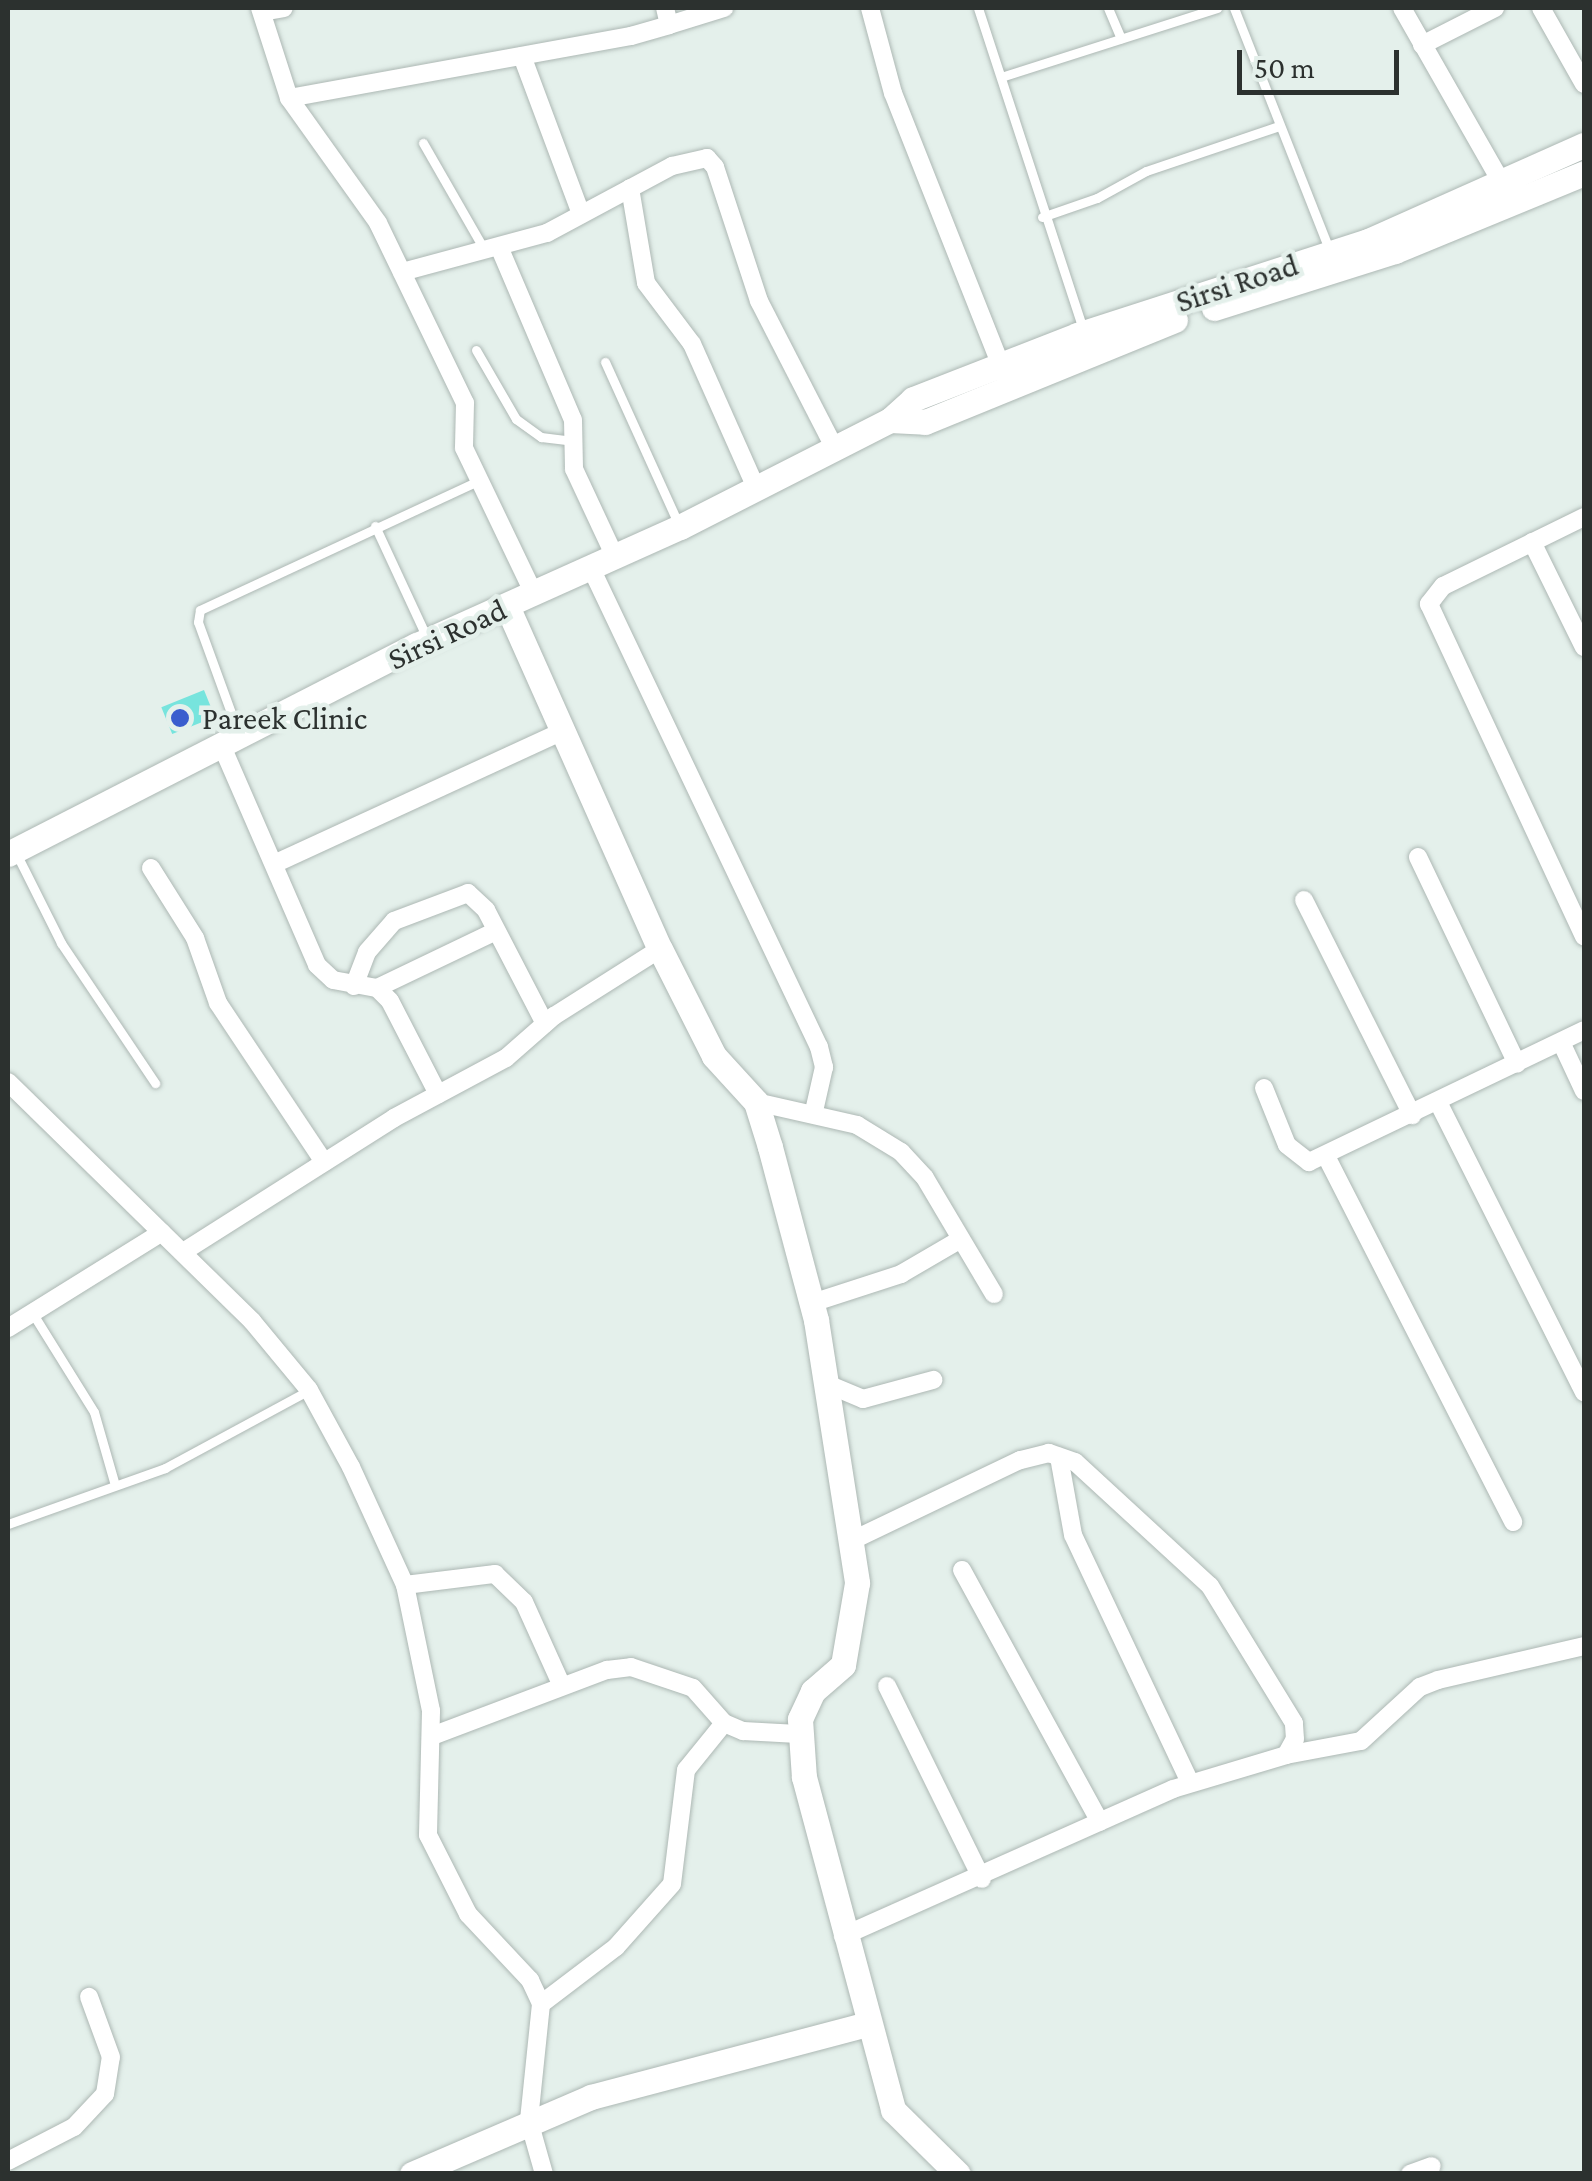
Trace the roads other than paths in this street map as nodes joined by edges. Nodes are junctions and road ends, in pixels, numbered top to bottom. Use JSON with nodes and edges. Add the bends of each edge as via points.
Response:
{"nodes":[{"id":1,"x":284,"y":8,"type":"edge"},
{"id":2,"x":724,"y":8,"type":"edge"},
{"id":3,"x":870,"y":8,"type":"edge"},
{"id":4,"x":978,"y":8,"type":"edge"},
{"id":5,"x":1108,"y":8,"type":"edge"},
{"id":6,"x":1217,"y":8,"type":"edge"},
{"id":7,"x":1234,"y":8,"type":"edge"},
{"id":8,"x":1402,"y":8,"type":"edge"},
{"id":9,"x":1495,"y":8,"type":"edge"},
{"id":10,"x":1541,"y":8,"type":"edge"},
{"id":11,"x":261,"y":10,"type":"edge"},
{"id":12,"x":667,"y":16,"type":"edge"},
{"id":13,"x":1121,"y":38,"type":"junction"},
{"id":14,"x":1422,"y":45,"type":"junction"},
{"id":15,"x":522,"y":56,"type":"junction"},
{"id":16,"x":1001,"y":76,"type":"junction"},
{"id":17,"x":1584,"y":84,"type":"edge"},
{"id":18,"x":288,"y":98,"type":"junction"},
{"id":19,"x":1279,"y":126,"type":"junction"},
{"id":20,"x":423,"y":143,"type":"dead end"},
{"id":21,"x":1584,"y":145,"type":"edge"},
{"id":22,"x":1584,"y":173,"type":"edge"},
{"id":23,"x":1502,"y":182,"type":"junction"},
{"id":24,"x":630,"y":188,"type":"junction"},
{"id":25,"x":581,"y":214,"type":"junction"},
{"id":26,"x":1042,"y":217,"type":"junction"},
{"id":27,"x":493,"y":250,"type":"junction"},
{"id":28,"x":1330,"y":253,"type":"junction"},
{"id":29,"x":402,"y":272,"type":"junction"},
{"id":30,"x":1084,"y":332,"type":"junction"},
{"id":31,"x":476,"y":350,"type":"dead end"},
{"id":32,"x":605,"y":362,"type":"dead end"},
{"id":33,"x":1004,"y":374,"type":"junction"},
{"id":34,"x":575,"y":441,"type":"junction"},
{"id":35,"x":834,"y":447,"type":"junction"},
{"id":36,"x":480,"y":480,"type":"junction"},
{"id":37,"x":756,"y":488,"type":"junction"},
{"id":38,"x":1584,"y":517,"type":"edge"},
{"id":39,"x":376,"y":526,"type":"junction"},
{"id":40,"x":680,"y":527,"type":"junction"},
{"id":41,"x":1532,"y":542,"type":"junction"},
{"id":42,"x":615,"y":557,"type":"junction"},
{"id":43,"x":591,"y":568,"type":"junction"},
{"id":44,"x":534,"y":594,"type":"junction"},
{"id":45,"x":507,"y":606,"type":"junction"},
{"id":46,"x":428,"y":641,"type":"junction"},
{"id":47,"x":1584,"y":647,"type":"edge"},
{"id":48,"x":561,"y":732,"type":"junction"},
{"id":49,"x":230,"y":739,"type":"junction"},
{"id":50,"x":11,"y":852,"type":"edge"},
{"id":51,"x":1418,"y":856,"type":"dead end"},
{"id":52,"x":274,"y":864,"type":"junction"},
{"id":53,"x":151,"y":868,"type":"dead end"},
{"id":54,"x":1304,"y":900,"type":"dead end"},
{"id":55,"x":494,"y":932,"type":"junction"},
{"id":56,"x":1584,"y":937,"type":"edge"},
{"id":57,"x":660,"y":949,"type":"junction"},
{"id":58,"x":354,"y":986,"type":"junction"},
{"id":59,"x":378,"y":988,"type":"junction"},
{"id":60,"x":546,"y":1024,"type":"junction"},
{"id":61,"x":1584,"y":1030,"type":"edge"},
{"id":62,"x":1561,"y":1042,"type":"junction"},
{"id":63,"x":1517,"y":1064,"type":"junction"},
{"id":64,"x":8,"y":1082,"type":"edge"},
{"id":65,"x":155,"y":1083,"type":"dead end"},
{"id":66,"x":1264,"y":1088,"type":"dead end"},
{"id":67,"x":1584,"y":1091,"type":"edge"},
{"id":68,"x":438,"y":1094,"type":"junction"},
{"id":69,"x":756,"y":1102,"type":"junction"},
{"id":70,"x":1438,"y":1102,"type":"junction"},
{"id":71,"x":814,"y":1111,"type":"junction"},
{"id":72,"x":1412,"y":1115,"type":"junction"},
{"id":73,"x":1327,"y":1158,"type":"junction"},
{"id":74,"x":324,"y":1162,"type":"junction"},
{"id":75,"x":162,"y":1232,"type":"junction"},
{"id":76,"x":961,"y":1239,"type":"junction"},
{"id":77,"x":183,"y":1252,"type":"junction"},
{"id":78,"x":994,"y":1294,"type":"dead end"},
{"id":79,"x":812,"y":1303,"type":"junction"},
{"id":80,"x":32,"y":1313,"type":"junction"},
{"id":81,"x":8,"y":1328,"type":"edge"},
{"id":82,"x":933,"y":1380,"type":"dead end"},
{"id":83,"x":825,"y":1383,"type":"junction"},
{"id":84,"x":308,"y":1390,"type":"junction"},
{"id":85,"x":1584,"y":1392,"type":"edge"},
{"id":86,"x":1058,"y":1457,"type":"junction"},
{"id":87,"x":116,"y":1486,"type":"junction"},
{"id":88,"x":1513,"y":1522,"type":"dead end"},
{"id":89,"x":8,"y":1524,"type":"edge"},
{"id":90,"x":849,"y":1542,"type":"junction"},
{"id":91,"x":962,"y":1570,"type":"dead end"},
{"id":92,"x":404,"y":1585,"type":"junction"},
{"id":93,"x":1584,"y":1646,"type":"edge"},
{"id":94,"x":562,"y":1686,"type":"junction"},
{"id":95,"x":888,"y":1686,"type":"dead end"},
{"id":96,"x":724,"y":1723,"type":"junction"},
{"id":97,"x":798,"y":1734,"type":"junction"},
{"id":98,"x":432,"y":1736,"type":"junction"},
{"id":99,"x":1286,"y":1754,"type":"junction"},
{"id":100,"x":1190,"y":1783,"type":"junction"},
{"id":101,"x":1100,"y":1822,"type":"junction"},
{"id":102,"x":982,"y":1879,"type":"junction"},
{"id":103,"x":843,"y":1936,"type":"junction"},
{"id":104,"x":88,"y":1996,"type":"dead end"},
{"id":105,"x":541,"y":2004,"type":"junction"},
{"id":106,"x":868,"y":2024,"type":"junction"},
{"id":107,"x":529,"y":2122,"type":"junction"},
{"id":108,"x":8,"y":2160,"type":"edge"},
{"id":109,"x":1432,"y":2166,"type":"dead end"},
{"id":110,"x":412,"y":2174,"type":"edge"},
{"id":111,"x":544,"y":2174,"type":"edge"},
{"id":112,"x":958,"y":2174,"type":"edge"},
{"id":113,"x":1410,"y":2174,"type":"edge"}],
"edges":[{"from":1,"to":11,"type":"street"},
{"from":2,"to":12,"type":"street"},
{"from":3,"to":33,"type":"street","via":[[893,93]]},
{"from":4,"to":16,"type":"lane"},
{"from":5,"to":13,"type":"lane"},
{"from":6,"to":13,"type":"lane"},
{"from":7,"to":19,"type":"lane"},
{"from":8,"to":14,"type":"street"},
{"from":9,"to":14,"type":"street"},
{"from":10,"to":17,"type":"street"},
{"from":11,"to":18,"type":"street"},
{"from":12,"to":15,"type":"street"},
{"from":13,"to":16,"type":"lane"},
{"from":14,"to":23,"type":"street"},
{"from":15,"to":18,"type":"street"},
{"from":15,"to":25,"type":"street"},
{"from":16,"to":26,"type":"lane"},
{"from":18,"to":29,"type":"street","via":[[378,223]]},
{"from":19,"to":26,"type":"lane","via":[[1146,171]]},
{"from":19,"to":28,"type":"lane"},
{"from":20,"to":27,"type":"lane"},
{"from":21,"to":23,"type":"main road","name":"Sirsi Road"},
{"from":22,"to":33,"type":"main road","name":"Sirsi Road","via":[[1395,251]]},
{"from":23,"to":28,"type":"main road","name":"Sirsi Road"},
{"from":24,"to":25,"type":"street"},
{"from":24,"to":35,"type":"street","via":[[698,156],[715,166],[759,301]]},
{"from":24,"to":37,"type":"street","via":[[646,283],[692,344]]},
{"from":25,"to":27,"type":"street"},
{"from":26,"to":30,"type":"lane"},
{"from":27,"to":29,"type":"street"},
{"from":27,"to":34,"type":"street","via":[[573,420]]},
{"from":28,"to":30,"type":"main road","name":"Sirsi Road"},
{"from":29,"to":36,"type":"street","via":[[468,411],[464,448]]},
{"from":30,"to":33,"type":"main road","name":"Sirsi Road"},
{"from":31,"to":34,"type":"lane","via":[[516,419],[542,437]]},
{"from":32,"to":40,"type":"lane"},
{"from":33,"to":35,"type":"main road","name":"Sirsi Road","via":[[925,422],[890,420]]},
{"from":34,"to":42,"type":"street","via":[[574,470]]},
{"from":35,"to":37,"type":"main road","name":"Sirsi Road"},
{"from":36,"to":39,"type":"lane"},
{"from":36,"to":44,"type":"street"},
{"from":37,"to":40,"type":"main road","name":"Sirsi Road"},
{"from":38,"to":41,"type":"street"},
{"from":39,"to":46,"type":"lane"},
{"from":39,"to":49,"type":"lane","via":[[200,610]]},
{"from":40,"to":42,"type":"main road","name":"Sirsi Road"},
{"from":41,"to":47,"type":"street"},
{"from":41,"to":56,"type":"street","via":[[1443,586],[1430,604]]},
{"from":42,"to":43,"type":"main road","name":"Sirsi Road"},
{"from":43,"to":44,"type":"main road","name":"Sirsi Road"},
{"from":43,"to":71,"type":"street","via":[[820,1047],[824,1068]]},
{"from":44,"to":45,"type":"main road","name":"Sirsi Road"},
{"from":45,"to":46,"type":"main road","name":"Sirsi Road"},
{"from":45,"to":48,"type":"main road"},
{"from":46,"to":49,"type":"main road","name":"Sirsi Road"},
{"from":48,"to":52,"type":"street"},
{"from":48,"to":57,"type":"main road"},
{"from":49,"to":50,"type":"main road","name":"Sirsi Road"},
{"from":49,"to":52,"type":"street"},
{"from":50,"to":65,"type":"lane","via":[[61,943]]},
{"from":51,"to":63,"type":"street"},
{"from":52,"to":58,"type":"street","via":[[318,965],[333,980]]},
{"from":53,"to":74,"type":"street","via":[[195,938],[225,1014]]},
{"from":54,"to":72,"type":"street"},
{"from":55,"to":58,"type":"street","via":[[479,898],[457,893],[394,922],[367,952]]},
{"from":55,"to":59,"type":"street"},
{"from":55,"to":60,"type":"street"},
{"from":57,"to":60,"type":"street"},
{"from":57,"to":69,"type":"main road","via":[[714,1056]]},
{"from":58,"to":59,"type":"street"},
{"from":59,"to":68,"type":"street"},
{"from":60,"to":68,"type":"street","via":[[506,1058]]},
{"from":61,"to":62,"type":"street"},
{"from":62,"to":63,"type":"street"},
{"from":62,"to":67,"type":"street"},
{"from":63,"to":70,"type":"street"},
{"from":64,"to":75,"type":"street"},
{"from":66,"to":73,"type":"street","via":[[1298,1158]]},
{"from":68,"to":74,"type":"street"},
{"from":69,"to":71,"type":"street"},
{"from":69,"to":79,"type":"main road"},
{"from":70,"to":72,"type":"street"},
{"from":70,"to":85,"type":"street"},
{"from":71,"to":76,"type":"street","via":[[869,1130],[901,1152]]},
{"from":72,"to":73,"type":"street"},
{"from":73,"to":88,"type":"street"},
{"from":74,"to":77,"type":"street"},
{"from":75,"to":77,"type":"street"},
{"from":75,"to":80,"type":"street"},
{"from":76,"to":78,"type":"street"},
{"from":76,"to":79,"type":"street","via":[[901,1274]]},
{"from":77,"to":84,"type":"street"},
{"from":79,"to":83,"type":"main road"},
{"from":80,"to":81,"type":"street"},
{"from":80,"to":87,"type":"lane","via":[[94,1412]]},
{"from":82,"to":83,"type":"street","via":[[863,1399]]},
{"from":83,"to":90,"type":"main road"},
{"from":84,"to":87,"type":"lane","via":[[188,1457]]},
{"from":84,"to":92,"type":"street"},
{"from":86,"to":90,"type":"street","via":[[1020,1460]]},
{"from":86,"to":99,"type":"street","via":[[1075,1462],[1210,1586],[1294,1724]]},
{"from":86,"to":100,"type":"street","via":[[1073,1535]]},
{"from":87,"to":89,"type":"lane"},
{"from":90,"to":97,"type":"main road","via":[[857,1583],[844,1666],[813,1691]]},
{"from":91,"to":101,"type":"street"},
{"from":92,"to":94,"type":"street","via":[[495,1574],[524,1602]]},
{"from":92,"to":98,"type":"street"},
{"from":93,"to":99,"type":"street","via":[[1438,1680],[1420,1687],[1362,1741]]},
{"from":94,"to":96,"type":"street","via":[[607,1670],[658,1671],[693,1688]]},
{"from":94,"to":98,"type":"street"},
{"from":95,"to":102,"type":"street"},
{"from":96,"to":97,"type":"street","via":[[743,1732]]},
{"from":96,"to":105,"type":"street","via":[[686,1770],[672,1884],[616,1947]]},
{"from":97,"to":103,"type":"main road"},
{"from":98,"to":105,"type":"street","via":[[428,1835],[468,1914],[530,1980]]},
{"from":99,"to":100,"type":"street"},
{"from":100,"to":101,"type":"street"},
{"from":101,"to":102,"type":"street"},
{"from":102,"to":103,"type":"street"},
{"from":103,"to":106,"type":"main road"},
{"from":104,"to":108,"type":"street","via":[[111,2057],[105,2094],[74,2127]]},
{"from":105,"to":107,"type":"street"},
{"from":106,"to":107,"type":"main road","via":[[592,2097]]},
{"from":106,"to":112,"type":"main road","via":[[893,2110]]},
{"from":107,"to":110,"type":"main road"},
{"from":107,"to":111,"type":"street"},
{"from":109,"to":113,"type":"street"}]}
